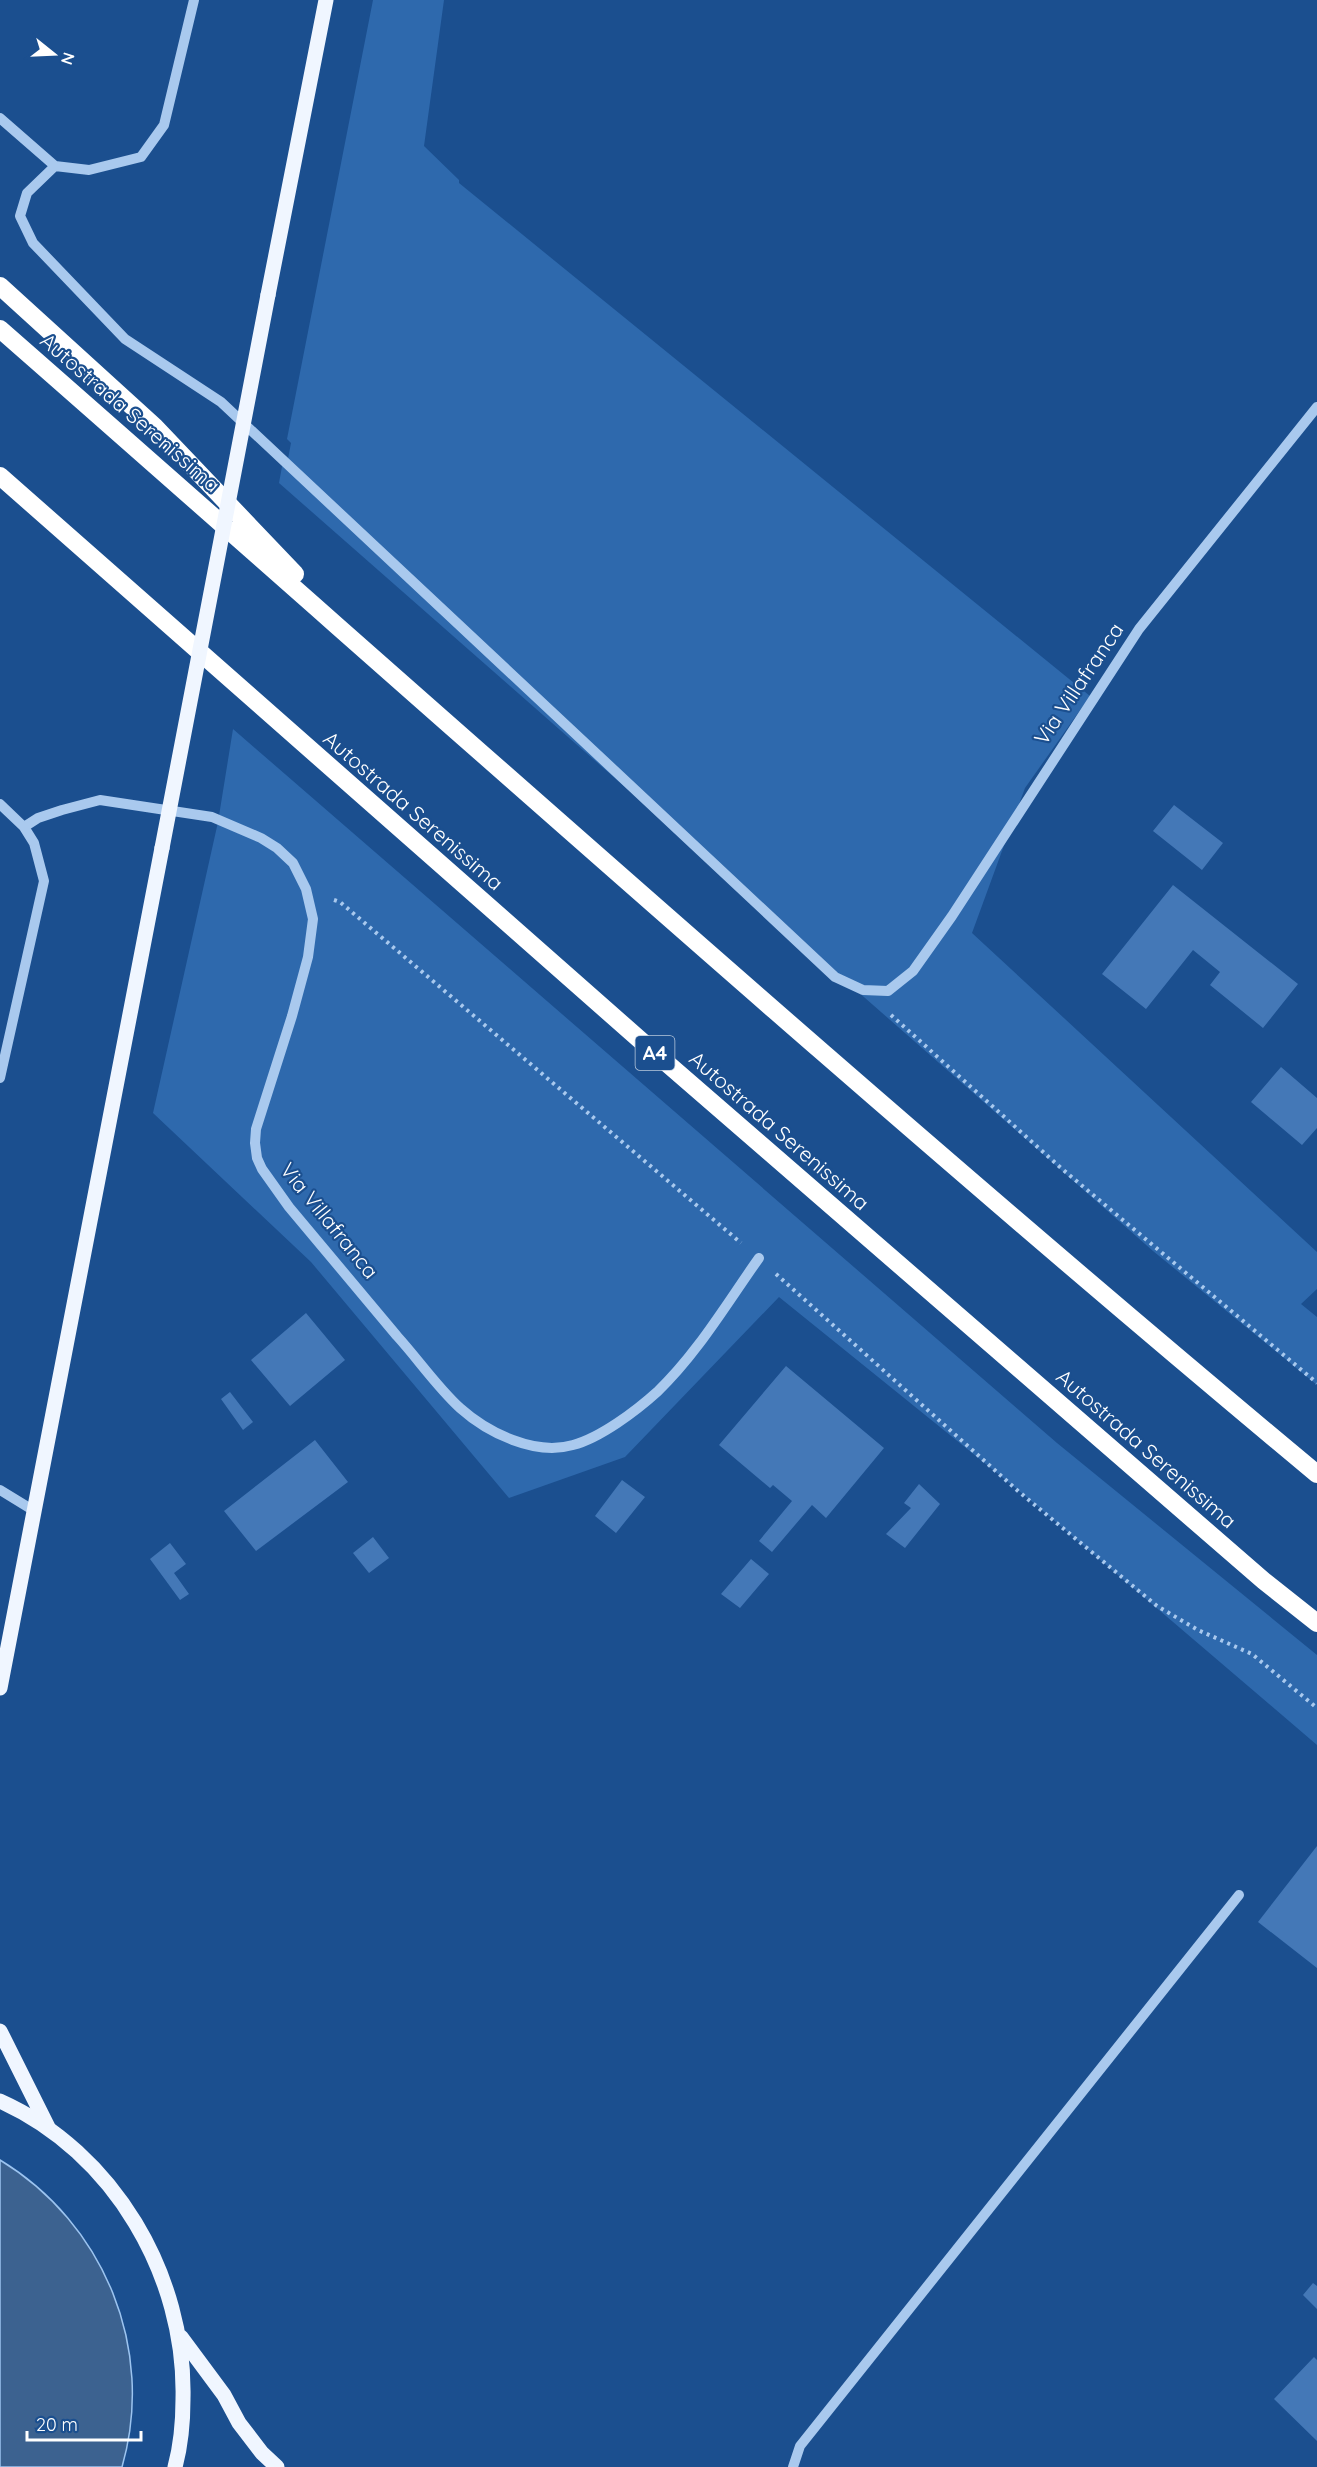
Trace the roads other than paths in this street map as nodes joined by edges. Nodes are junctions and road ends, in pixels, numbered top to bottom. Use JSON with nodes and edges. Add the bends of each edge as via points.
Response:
{"nodes":[{"id":1,"x":194,"y":0,"type":"edge"},
{"id":2,"x":326,"y":0,"type":"edge"},
{"id":3,"x":0,"y":118,"type":"edge"},
{"id":4,"x":55,"y":166,"type":"junction"},
{"id":5,"x":0,"y":286,"type":"edge"},
{"id":6,"x":0,"y":329,"type":"edge"},
{"id":7,"x":1317,"y":407,"type":"edge"},
{"id":8,"x":0,"y":476,"type":"edge"},
{"id":9,"x":375,"y":657,"type":"junction"},
{"id":10,"x":0,"y":804,"type":"edge"},
{"id":11,"x":24,"y":827,"type":"junction"},
{"id":12,"x":0,"y":1078,"type":"edge"},
{"id":13,"x":759,"y":1258,"type":"road end"},
{"id":14,"x":1317,"y":1474,"type":"edge"},
{"id":15,"x":0,"y":1490,"type":"edge"},
{"id":16,"x":36,"y":1512,"type":"junction"},
{"id":17,"x":1317,"y":1623,"type":"edge"},
{"id":18,"x":0,"y":1688,"type":"edge"},
{"id":19,"x":1239,"y":1895,"type":"dead end"},
{"id":20,"x":0,"y":2031,"type":"edge"},
{"id":21,"x":0,"y":2101,"type":"edge"},
{"id":22,"x":49,"y":2129,"type":"junction"},
{"id":23,"x":180,"y":2336,"type":"junction"},
{"id":24,"x":175,"y":2467,"type":"edge"},
{"id":25,"x":277,"y":2467,"type":"edge"},
{"id":26,"x":793,"y":2467,"type":"edge"}],
"edges":[{"from":1,"to":4,"type":"street","via":[[164,125],[141,157],[89,171]]},
{"from":2,"to":16,"type":"main road","bridge":true},
{"from":3,"to":4,"type":"street"},
{"from":4,"to":7,"type":"street","name":"Via Villafranca","via":[[27,193],[20,216],[33,243],[125,339],[221,402],[835,977],[863,990],[888,991],[913,971],[1139,628]]},
{"from":5,"to":9,"type":"highway","via":[[155,427]]},
{"from":6,"to":9,"type":"highway","name":"Autostrada Serenissima"},
{"from":8,"to":17,"type":"highway","name":"Autostrada Serenissima","number":"A4","via":[[639,1039]]},
{"from":9,"to":14,"type":"highway","name":"Autostrada Serenissima","via":[[741,983],[1101,1294]]},
{"from":10,"to":11,"type":"street"},
{"from":11,"to":12,"type":"street","via":[[34,843],[44,881]]},
{"from":11,"to":13,"type":"street","name":"Via Villafranca","via":[[38,818],[100,800],[212,817],[277,848],[293,863],[306,889],[313,919],[308,957],[292,1016],[256,1129],[257,1158],[289,1207],[460,1408],[486,1426],[520,1443],[544,1447],[572,1446],[595,1436],[656,1392],[686,1359]]},
{"from":15,"to":16,"type":"street"},
{"from":16,"to":18,"type":"main road"},
{"from":19,"to":26,"type":"street","via":[[800,2446]]},
{"from":20,"to":22,"type":"main road"},
{"from":21,"to":22,"type":"main road"},
{"from":22,"to":23,"type":"main road","via":[[110,2186],[134,2219],[170,2295]]},
{"from":23,"to":24,"type":"main road","via":[[183,2420]]},
{"from":23,"to":25,"type":"main road","via":[[224,2395],[238,2423]]}]}
